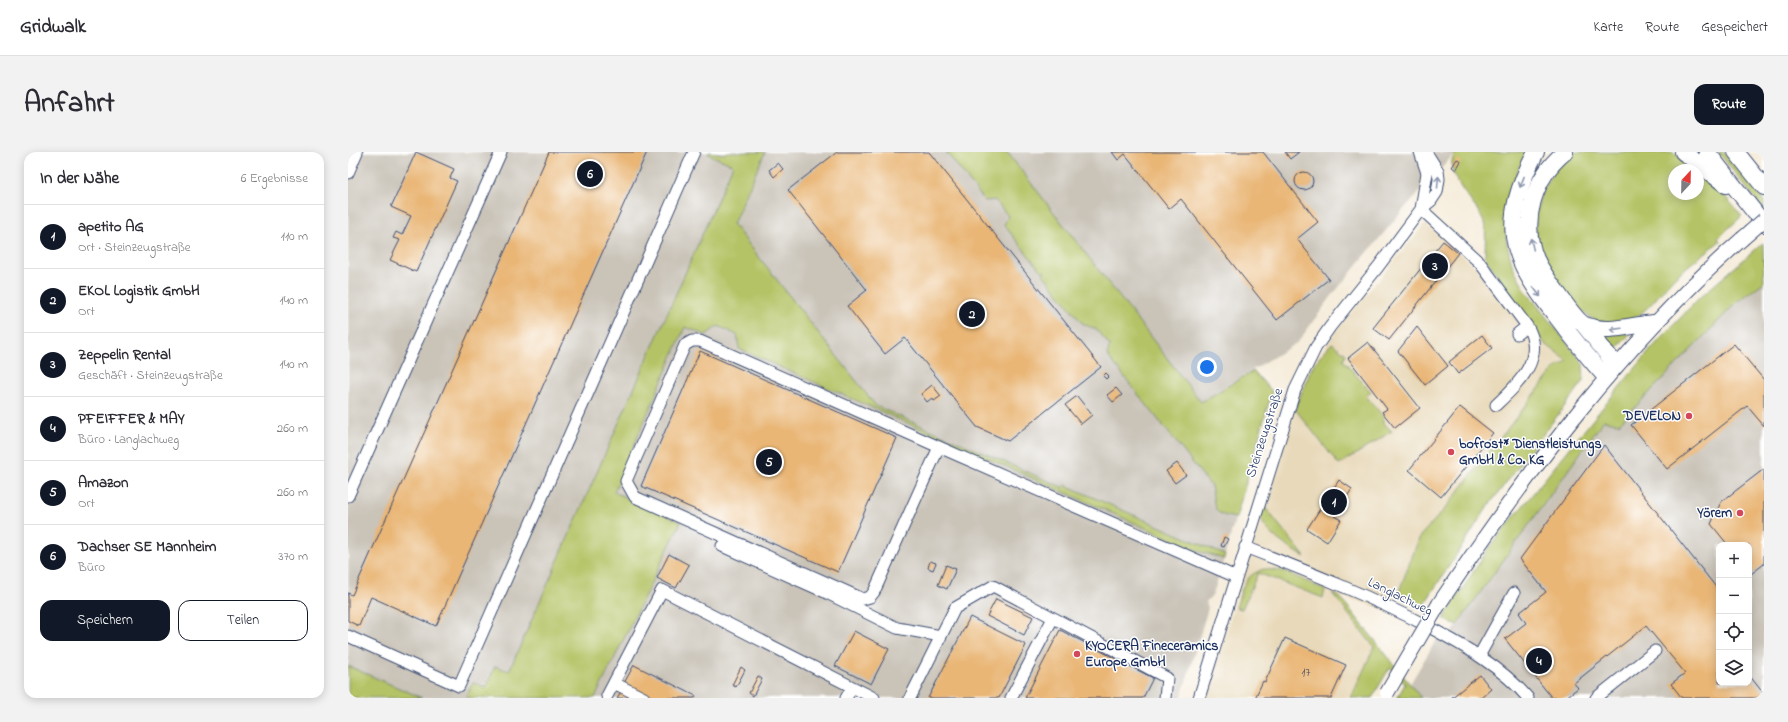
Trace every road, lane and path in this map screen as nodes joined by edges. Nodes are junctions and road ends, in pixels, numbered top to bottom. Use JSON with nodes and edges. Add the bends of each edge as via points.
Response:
{"nodes":[{"id":1,"x":357,"y":152,"type":"edge"},
{"id":2,"x":501,"y":152,"type":"edge"},
{"id":3,"x":694,"y":152,"type":"edge"},
{"id":4,"x":1420,"y":152,"type":"edge"},
{"id":5,"x":1426,"y":152,"type":"edge"},
{"id":6,"x":1536,"y":152,"type":"edge"},
{"id":7,"x":1565,"y":152,"type":"edge"},
{"id":8,"x":1683,"y":152,"type":"edge"},
{"id":9,"x":1707,"y":152,"type":"edge"},
{"id":10,"x":1736,"y":152,"type":"edge"},
{"id":11,"x":348,"y":173,"type":"edge"},
{"id":12,"x":1764,"y":187,"type":"edge"},
{"id":13,"x":1745,"y":200,"type":"junction"},
{"id":14,"x":1421,"y":209,"type":"junction"},
{"id":15,"x":1764,"y":220,"type":"edge"},
{"id":16,"x":1764,"y":224,"type":"edge"},
{"id":17,"x":1654,"y":323,"type":"junction"},
{"id":18,"x":1583,"y":324,"type":"junction"},
{"id":19,"x":1526,"y":326,"type":"junction"},
{"id":20,"x":1517,"y":334,"type":"dead end"},
{"id":21,"x":1611,"y":371,"type":"junction"},
{"id":22,"x":1496,"y":405,"type":"dead end"},
{"id":23,"x":939,"y":448,"type":"junction"},
{"id":24,"x":348,"y":496,"type":"edge"},
{"id":25,"x":722,"y":546,"type":"dead end"},
{"id":26,"x":1245,"y":547,"type":"junction"},
{"id":27,"x":1236,"y":577,"type":"junction"},
{"id":28,"x":1514,"y":593,"type":"dead end"},
{"id":29,"x":1053,"y":618,"type":"junction"},
{"id":30,"x":348,"y":636,"type":"edge"},
{"id":31,"x":941,"y":636,"type":"junction"},
{"id":32,"x":1655,"y":651,"type":"dead end"},
{"id":33,"x":1479,"y":656,"type":"junction"},
{"id":34,"x":614,"y":683,"type":"junction"},
{"id":35,"x":607,"y":696,"type":"dead end"},
{"id":36,"x":1386,"y":696,"type":"edge"},
{"id":37,"x":644,"y":698,"type":"edge"},
{"id":38,"x":874,"y":698,"type":"edge"},
{"id":39,"x":910,"y":698,"type":"edge"},
{"id":40,"x":1011,"y":698,"type":"edge"},
{"id":41,"x":1165,"y":698,"type":"edge"},
{"id":42,"x":1198,"y":698,"type":"edge"},
{"id":43,"x":1528,"y":698,"type":"edge"},
{"id":44,"x":1596,"y":698,"type":"edge"}],
"edges":[{"from":1,"to":11,"type":"street"},
{"from":2,"to":24,"type":"street"},
{"from":3,"to":30,"type":"street","via":[[459,686]]},
{"from":4,"to":14,"type":"street","via":[[1427,173]]},
{"from":14,"to":5,"type":"street","name":"Steinzeugstraße","one_way":true,"via":[[1437,192],[1439,179],[1438,171]]},
{"from":6,"to":21,"type":"highway","one_way":true,"via":[[1516,202],[1514,239],[1518,258],[1533,287],[1589,359]]},
{"from":18,"to":7,"type":"highway","one_way":true,"via":[[1541,268],[1532,247],[1530,234],[1531,206],[1540,181]]},
{"from":8,"to":13,"type":"highway"},
{"from":9,"to":13,"type":"highway"},
{"from":10,"to":12,"type":"highway"},
{"from":13,"to":16,"type":"highway"},
{"from":14,"to":19,"type":"street","via":[[1480,263]]},
{"from":14,"to":26,"type":"street","name":"Steinzeugstraße","via":[[1330,327],[1303,370]]},
{"from":15,"to":17,"type":"main road","bridge":true,"via":[[1704,273]]},
{"from":17,"to":18,"type":"highway","one_way":true,"via":[[1611,330]]},
{"from":17,"to":21,"type":"main road"},
{"from":18,"to":21,"type":"highway"},
{"from":19,"to":20,"type":"street"},
{"from":19,"to":22,"type":"street","via":[[1531,333],[1532,360],[1521,381]]},
{"from":21,"to":36,"type":"main road","bridge":true,"via":[[1566,426],[1480,543],[1439,604]]},
{"from":23,"to":23,"type":"street","via":[[874,592],[870,597],[863,599],[635,497],[626,481],[685,345],[692,341],[700,341]]},
{"from":23,"to":27,"type":"street"},
{"from":25,"to":31,"type":"street","via":[[825,592],[897,628]]},
{"from":26,"to":27,"type":"street","name":"Steinzeugstraße"},
{"from":26,"to":33,"type":"street","name":"Langlachweg","via":[[1385,604]]},
{"from":27,"to":42,"type":"street","name":"Steinzeugstraße"},
{"from":28,"to":33,"type":"street"},
{"from":29,"to":31,"type":"street","via":[[993,586],[955,608]]},
{"from":29,"to":40,"type":"street"},
{"from":29,"to":41,"type":"street","via":[[1167,678]]},
{"from":31,"to":39,"type":"street"},
{"from":32,"to":44,"type":"street"},
{"from":33,"to":43,"type":"street","name":"Langlachweg"},
{"from":34,"to":35,"type":"street"},
{"from":34,"to":37,"type":"street"},
{"from":34,"to":38,"type":"street","via":[[662,590]]}]}
